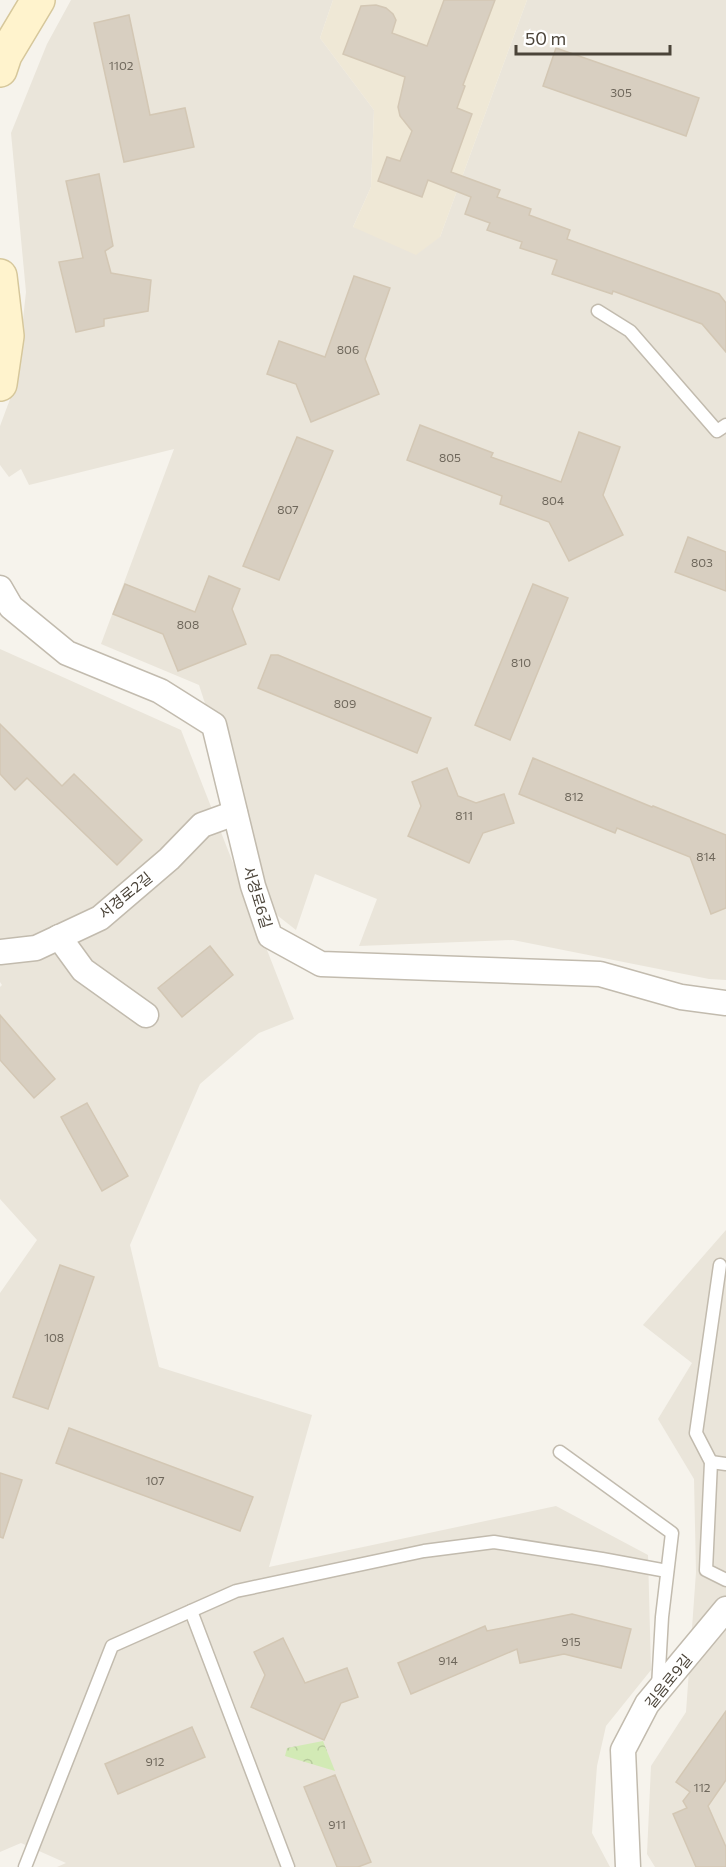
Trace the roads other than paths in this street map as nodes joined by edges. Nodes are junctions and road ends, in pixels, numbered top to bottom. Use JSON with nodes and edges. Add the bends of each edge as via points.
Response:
{"nodes":[{"id":1,"x":35,"y":2,"type":"edge"},
{"id":2,"x":0,"y":70,"type":"edge"},
{"id":3,"x":0,"y":276,"type":"edge"},
{"id":4,"x":598,"y":311,"type":"dead end"},
{"id":5,"x":0,"y":384,"type":"edge"},
{"id":6,"x":726,"y":425,"type":"edge"},
{"id":7,"x":0,"y":588,"type":"edge"},
{"id":8,"x":235,"y":813,"type":"junction"},
{"id":9,"x":59,"y":937,"type":"junction"},
{"id":10,"x":0,"y":952,"type":"edge"},
{"id":11,"x":726,"y":1003,"type":"edge"},
{"id":12,"x":146,"y":1015,"type":"dead end"},
{"id":13,"x":720,"y":1265,"type":"dead end"},
{"id":14,"x":560,"y":1452,"type":"dead end"},
{"id":15,"x":711,"y":1462,"type":"junction"},
{"id":16,"x":726,"y":1464,"type":"edge"},
{"id":17,"x":667,"y":1571,"type":"junction"},
{"id":18,"x":726,"y":1580,"type":"edge"},
{"id":19,"x":726,"y":1609,"type":"edge"},
{"id":20,"x":190,"y":1611,"type":"junction"},
{"id":21,"x":658,"y":1691,"type":"junction"},
{"id":22,"x":25,"y":1867,"type":"edge"},
{"id":23,"x":288,"y":1867,"type":"edge"},
{"id":24,"x":628,"y":1867,"type":"edge"}],
"edges":[{"from":1,"to":2,"type":"street"},
{"from":3,"to":5,"type":"street","via":[[7,336]]},
{"from":4,"to":6,"type":"lane","via":[[630,331],[717,431]]},
{"from":7,"to":8,"type":"street","name":"서경로6길","via":[[10,607],[67,653],[160,691],[214,725]]},
{"from":8,"to":9,"type":"street","name":"서경로2길","via":[[202,825],[100,918]]},
{"from":8,"to":11,"type":"street","name":"서경로6길","via":[[270,936],[321,964],[600,974],[681,997]]},
{"from":9,"to":10,"type":"street","name":"서경로2길","via":[[36,948]]},
{"from":9,"to":12,"type":"street","via":[[83,970]]},
{"from":13,"to":15,"type":"lane","via":[[696,1433]]},
{"from":14,"to":17,"type":"lane","via":[[672,1533]]},
{"from":15,"to":16,"type":"lane"},
{"from":15,"to":18,"type":"lane","via":[[706,1570]]},
{"from":17,"to":20,"type":"lane","via":[[494,1542],[424,1551],[236,1591]]},
{"from":17,"to":21,"type":"lane"},
{"from":19,"to":21,"type":"street","name":"길음로9길"},
{"from":20,"to":22,"type":"lane","via":[[112,1646]]},
{"from":20,"to":23,"type":"lane"},
{"from":21,"to":24,"type":"street","name":"길음로9길","via":[[623,1750]]}]}
